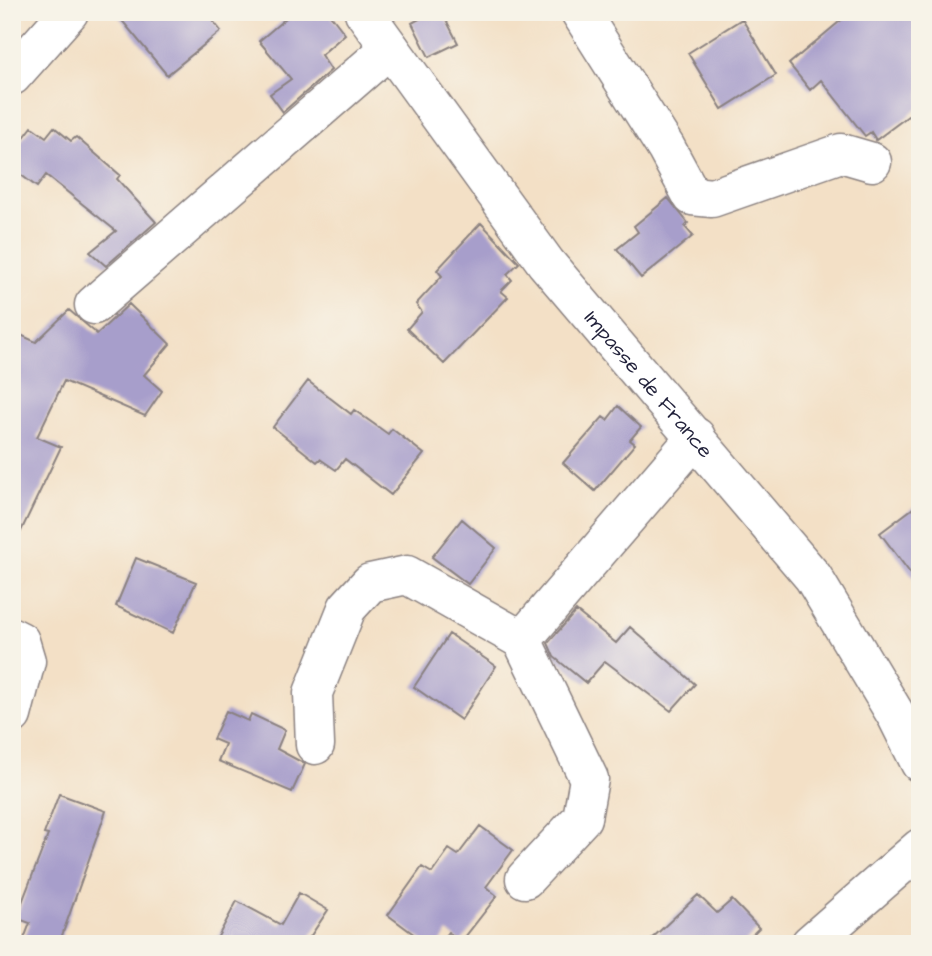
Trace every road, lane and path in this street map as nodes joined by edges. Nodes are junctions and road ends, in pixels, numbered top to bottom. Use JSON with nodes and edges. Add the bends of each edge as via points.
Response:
{"nodes":[{"id":1,"x":69,"y":12,"type":"edge"},
{"id":2,"x":364,"y":12,"type":"edge"},
{"id":3,"x":580,"y":12,"type":"edge"},
{"id":4,"x":390,"y":48,"type":"junction"},
{"id":5,"x":12,"y":76,"type":"edge"},
{"id":6,"x":872,"y":162,"type":"dead end"},
{"id":7,"x":94,"y":305,"type":"dead end"},
{"id":8,"x":696,"y":437,"type":"junction"},
{"id":9,"x":12,"y":637,"type":"edge"},
{"id":10,"x":522,"y":640,"type":"junction"},
{"id":11,"x":12,"y":715,"type":"edge"},
{"id":12,"x":915,"y":743,"type":"edge"},
{"id":13,"x":315,"y":745,"type":"dead end"},
{"id":14,"x":920,"y":848,"type":"edge"},
{"id":15,"x":525,"y":879,"type":"dead end"},
{"id":16,"x":810,"y":944,"type":"edge"}],
"edges":[{"from":1,"to":5,"type":"street"},
{"from":2,"to":4,"type":"street","name":"Impasse de France"},
{"from":3,"to":6,"type":"street","via":[[691,196],[712,198],[841,153]]},
{"from":4,"to":7,"type":"street"},
{"from":4,"to":8,"type":"street","name":"Impasse de France","via":[[546,262]]},
{"from":8,"to":10,"type":"street"},
{"from":8,"to":12,"type":"street","name":"Impasse de France","via":[[813,577]]},
{"from":9,"to":11,"type":"street","via":[[20,641],[26,662]]},
{"from":10,"to":13,"type":"street","via":[[407,575],[370,583],[347,608],[313,693]]},
{"from":10,"to":15,"type":"street","via":[[589,779],[582,818]]},
{"from":14,"to":16,"type":"street"}]}
